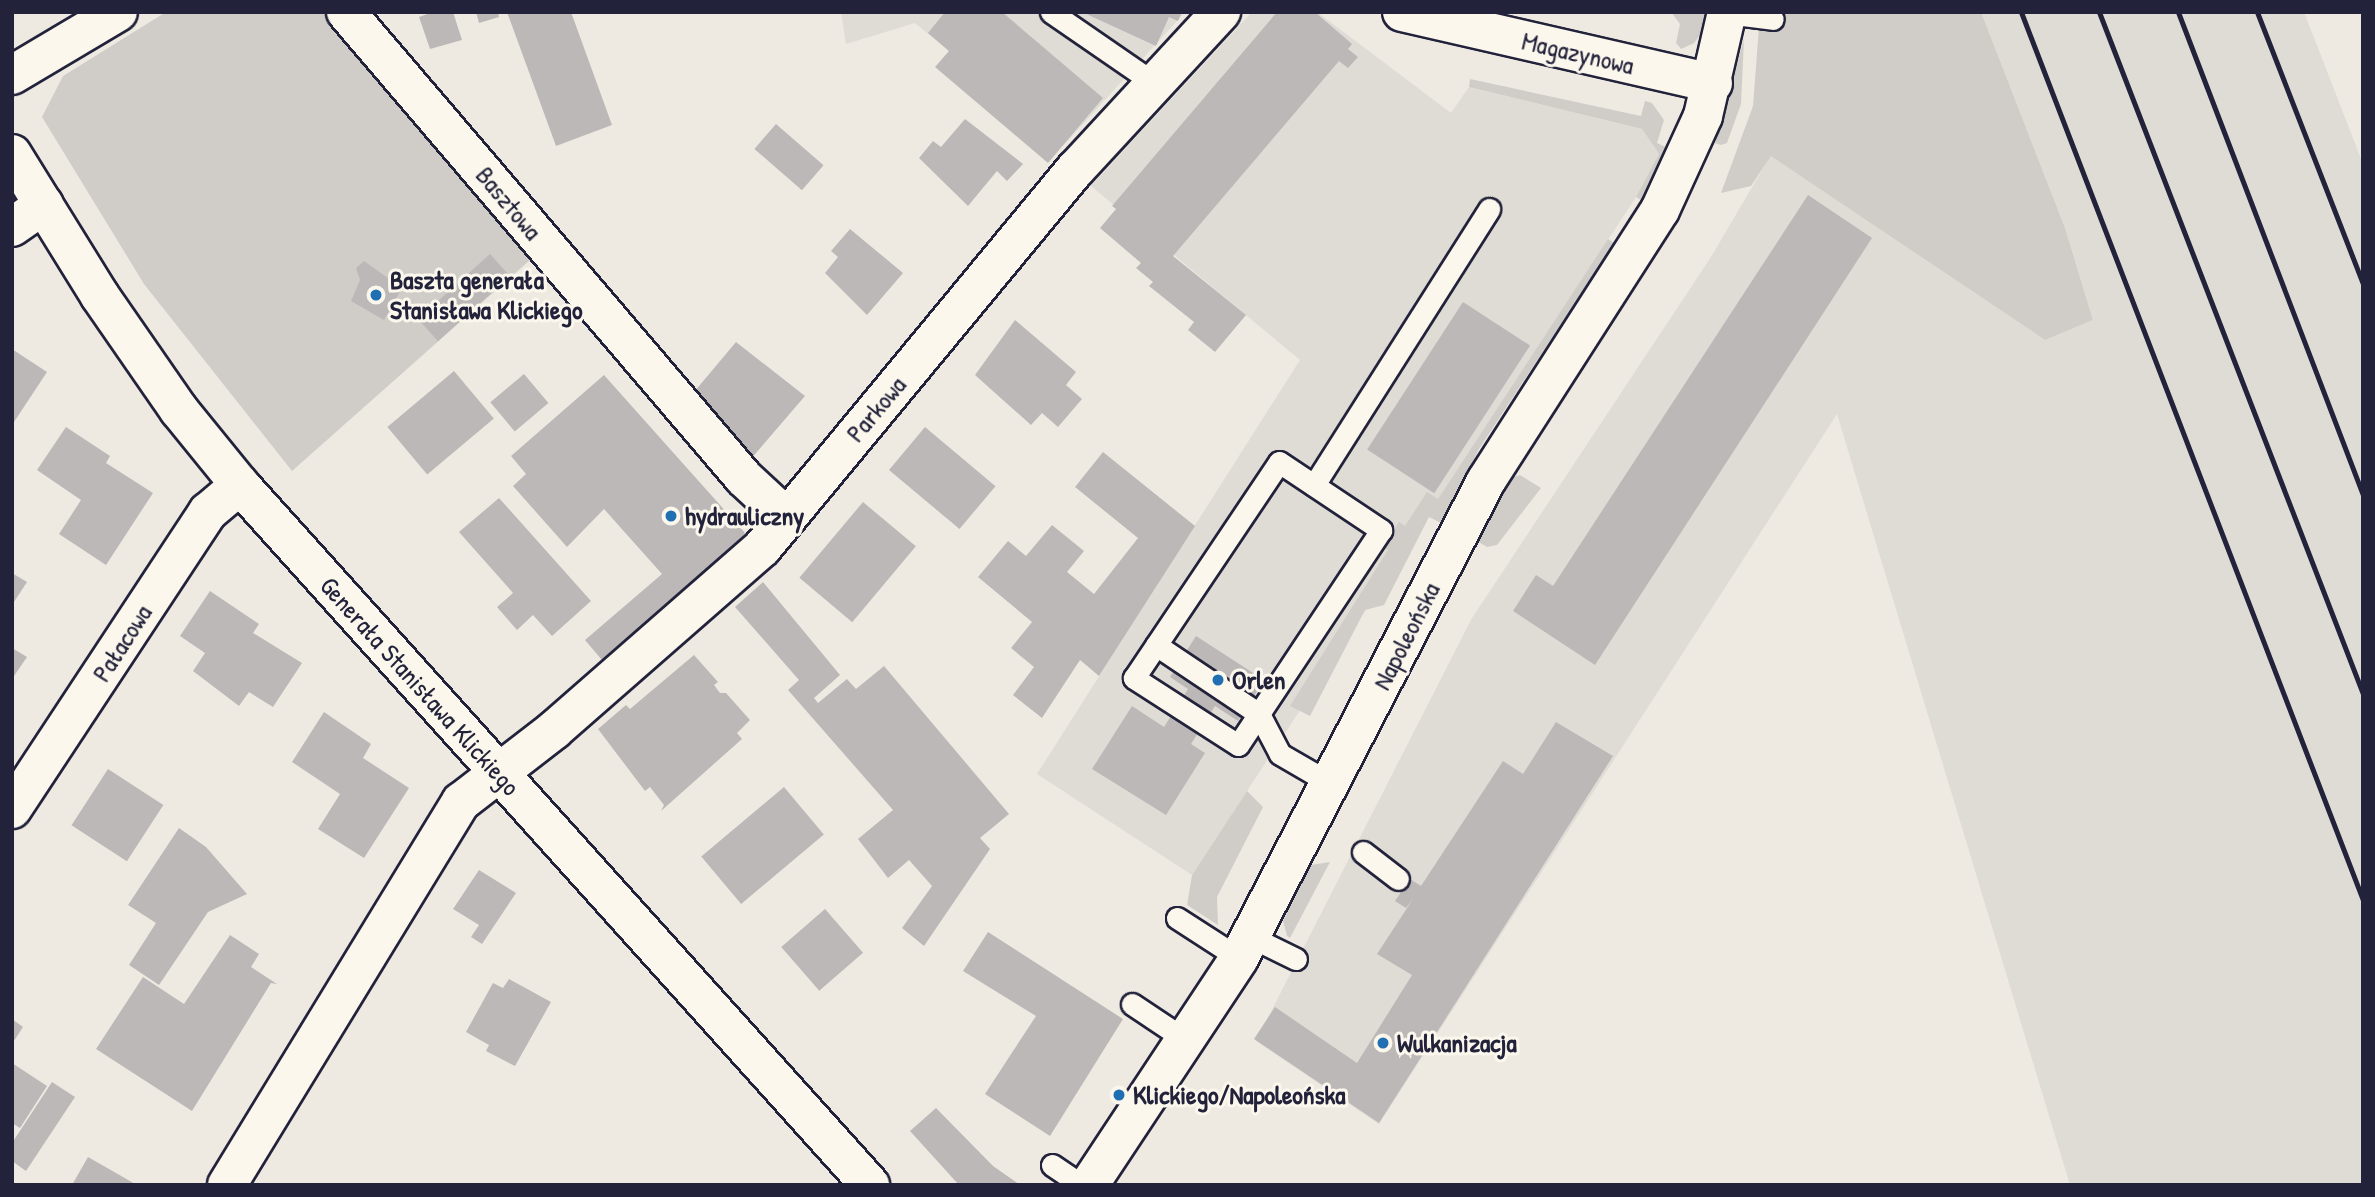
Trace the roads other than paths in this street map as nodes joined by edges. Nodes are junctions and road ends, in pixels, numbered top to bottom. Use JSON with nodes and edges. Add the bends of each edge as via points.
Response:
{"nodes":[{"id":1,"x":118,"y":12,"type":"edge"},
{"id":2,"x":346,"y":12,"type":"edge"},
{"id":3,"x":1051,"y":12,"type":"edge"},
{"id":4,"x":1221,"y":12,"type":"edge"},
{"id":5,"x":1402,"y":12,"type":"edge"},
{"id":6,"x":1727,"y":13,"type":"edge"},
{"id":7,"x":1773,"y":19,"type":"dead end"},
{"id":8,"x":12,"y":75,"type":"edge"},
{"id":9,"x":1154,"y":83,"type":"junction"},
{"id":10,"x":1713,"y":83,"type":"junction"},
{"id":11,"x":12,"y":154,"type":"edge"},
{"id":12,"x":44,"y":205,"type":"junction"},
{"id":13,"x":1489,"y":209,"type":"dead end"},
{"id":14,"x":12,"y":227,"type":"edge"},
{"id":15,"x":240,"y":485,"type":"junction"},
{"id":16,"x":1314,"y":485,"type":"junction"},
{"id":17,"x":786,"y":517,"type":"junction"},
{"id":18,"x":1156,"y":645,"type":"junction"},
{"id":19,"x":1259,"y":714,"type":"junction"},
{"id":20,"x":498,"y":772,"type":"junction"},
{"id":21,"x":1330,"y":783,"type":"junction"},
{"id":22,"x":12,"y":809,"type":"edge"},
{"id":23,"x":1363,"y":852,"type":"dead end"},
{"id":24,"x":1398,"y":879,"type":"dead end"},
{"id":25,"x":1177,"y":918,"type":"dead end"},
{"id":26,"x":1245,"y":947,"type":"junction"},
{"id":27,"x":1296,"y":960,"type":"dead end"},
{"id":28,"x":1132,"y":1004,"type":"dead end"},
{"id":29,"x":1186,"y":1040,"type":"junction"},
{"id":30,"x":1052,"y":1165,"type":"dead end"},
{"id":31,"x":228,"y":1185,"type":"edge"},
{"id":32,"x":870,"y":1185,"type":"edge"},
{"id":33,"x":1082,"y":1185,"type":"edge"},
{"id":34,"x":1089,"y":1185,"type":"edge"}],
"edges":[{"from":1,"to":8,"type":"street"},
{"from":2,"to":17,"type":"street","name":"Basztowa","via":[[744,478]]},
{"from":3,"to":9,"type":"lane"},
{"from":4,"to":9,"type":"street","name":"Parkowa"},
{"from":5,"to":10,"type":"street","name":"Magazynowa"},
{"from":6,"to":7,"type":"lane"},
{"from":6,"to":10,"type":"street","name":"Napoleońska"},
{"from":9,"to":17,"type":"street","name":"Parkowa","via":[[1067,180]]},
{"from":10,"to":21,"type":"street","name":"Napoleońska","via":[[1692,145],[1660,210],[1486,481]]},
{"from":11,"to":12,"type":"street","name":"Generała Stanisława Klickiego"},
{"from":12,"to":14,"type":"street"},
{"from":12,"to":15,"type":"street","name":"Generała Stanisława Klickiego","via":[[179,410]]},
{"from":13,"to":16,"type":"lane"},
{"from":15,"to":20,"type":"street","name":"Generała Stanisława Klickiego"},
{"from":15,"to":22,"type":"street","name":"Pałacowa","via":[[208,512]]},
{"from":16,"to":18,"type":"lane","via":[[1279,462]]},
{"from":16,"to":19,"type":"lane","via":[[1381,530]]},
{"from":17,"to":20,"type":"street","name":"Parkowa","via":[[762,548],[712,596]]},
{"from":18,"to":19,"type":"lane"},
{"from":18,"to":19,"type":"lane","via":[[1134,678],[1238,745]]},
{"from":19,"to":21,"type":"lane","via":[[1280,754]]},
{"from":20,"to":31,"type":"street","name":"Parkowa","via":[[461,802]]},
{"from":20,"to":32,"type":"street","name":"Generała Stanisława Klickiego"},
{"from":21,"to":26,"type":"street","name":"Napoleońska"},
{"from":23,"to":24,"type":"lane"},
{"from":25,"to":26,"type":"lane"},
{"from":26,"to":27,"type":"lane"},
{"from":26,"to":29,"type":"street","name":"Napoleońska"},
{"from":28,"to":29,"type":"lane"},
{"from":29,"to":34,"type":"street","name":"Napoleońska"},
{"from":30,"to":33,"type":"lane"}]}
